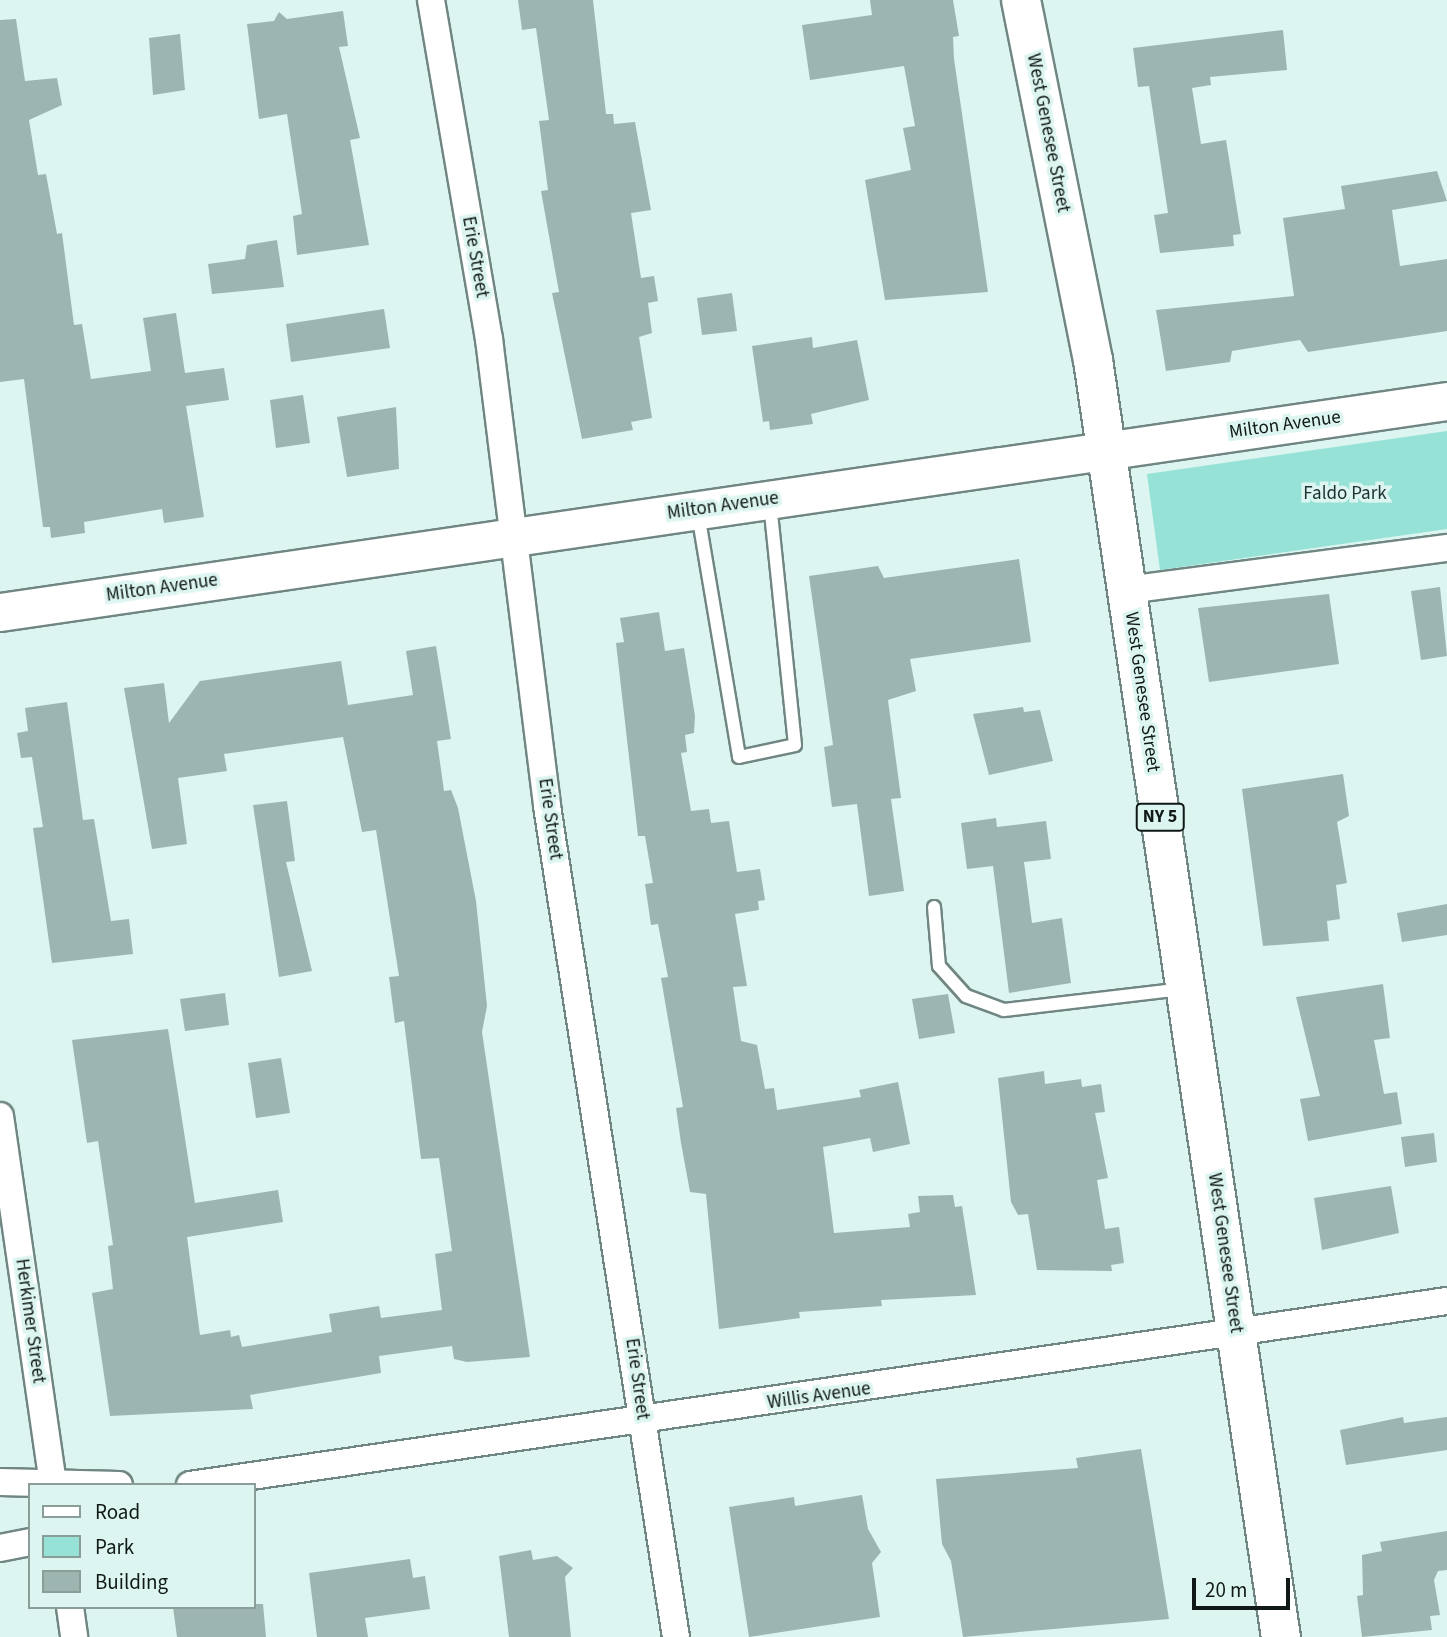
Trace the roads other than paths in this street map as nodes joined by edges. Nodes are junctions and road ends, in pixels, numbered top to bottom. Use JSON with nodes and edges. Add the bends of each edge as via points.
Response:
{"nodes":[{"id":1,"x":431,"y":0,"type":"edge"},
{"id":2,"x":1021,"y":0,"type":"edge"},
{"id":3,"x":1447,"y":401,"type":"edge"},
{"id":4,"x":1106,"y":451,"type":"junction"},
{"id":5,"x":770,"y":500,"type":"junction"},
{"id":6,"x":697,"y":510,"type":"junction"},
{"id":7,"x":511,"y":537,"type":"junction"},
{"id":8,"x":1447,"y":548,"type":"edge"},
{"id":9,"x":1127,"y":590,"type":"junction"},
{"id":10,"x":0,"y":612,"type":"edge"},
{"id":11,"x":934,"y":906,"type":"dead end"},
{"id":12,"x":1186,"y":989,"type":"junction"},
{"id":13,"x":0,"y":1116,"type":"edge"},
{"id":14,"x":1447,"y":1301,"type":"edge"},
{"id":15,"x":1236,"y":1331,"type":"junction"},
{"id":16,"x":643,"y":1421,"type":"junction"},
{"id":17,"x":0,"y":1482,"type":"edge"},
{"id":18,"x":53,"y":1482,"type":"edge"},
{"id":19,"x":75,"y":1483,"type":"edge"},
{"id":20,"x":204,"y":1483,"type":"edge"},
{"id":21,"x":28,"y":1542,"type":"edge"},
{"id":22,"x":0,"y":1548,"type":"edge"},
{"id":23,"x":70,"y":1609,"type":"edge"},
{"id":24,"x":74,"y":1637,"type":"edge"},
{"id":25,"x":676,"y":1637,"type":"edge"},
{"id":26,"x":1281,"y":1637,"type":"edge"}],
"edges":[{"from":1,"to":7,"type":"street","name":"Erie Street","via":[[489,339]]},
{"from":2,"to":4,"type":"main road","name":"West Genesee Street","number":"NY 5"},
{"from":3,"to":4,"type":"street","name":"Milton Avenue"},
{"from":4,"to":5,"type":"street","name":"Milton Avenue"},
{"from":4,"to":9,"type":"main road","name":"West Genesee Street","number":"NY 5"},
{"from":5,"to":6,"type":"street","name":"Milton Avenue"},
{"from":5,"to":6,"type":"lane","via":[[795,745],[738,757]]},
{"from":6,"to":7,"type":"street","name":"Milton Avenue"},
{"from":7,"to":10,"type":"street","name":"Milton Avenue"},
{"from":7,"to":16,"type":"street","name":"Erie Street"},
{"from":8,"to":9,"type":"street"},
{"from":9,"to":12,"type":"main road","name":"West Genesee Street","number":"NY 5"},
{"from":11,"to":12,"type":"lane","via":[[939,966],[966,996],[1004,1010]]},
{"from":12,"to":15,"type":"main road","name":"West Genesee Street","number":"NY 5"},
{"from":13,"to":18,"type":"street","name":"Herkimer Street"},
{"from":14,"to":15,"type":"street","name":"Willis Avenue"},
{"from":15,"to":16,"type":"street","name":"Willis Avenue"},
{"from":15,"to":26,"type":"main road","name":"West Genesee Street","number":"NY 5"},
{"from":16,"to":20,"type":"street","name":"Willis Avenue"},
{"from":16,"to":25,"type":"street","name":"Erie Street"},
{"from":17,"to":18,"type":"street"},
{"from":18,"to":19,"type":"street"},
{"from":21,"to":22,"type":"street"},
{"from":23,"to":24,"type":"street"}]}
